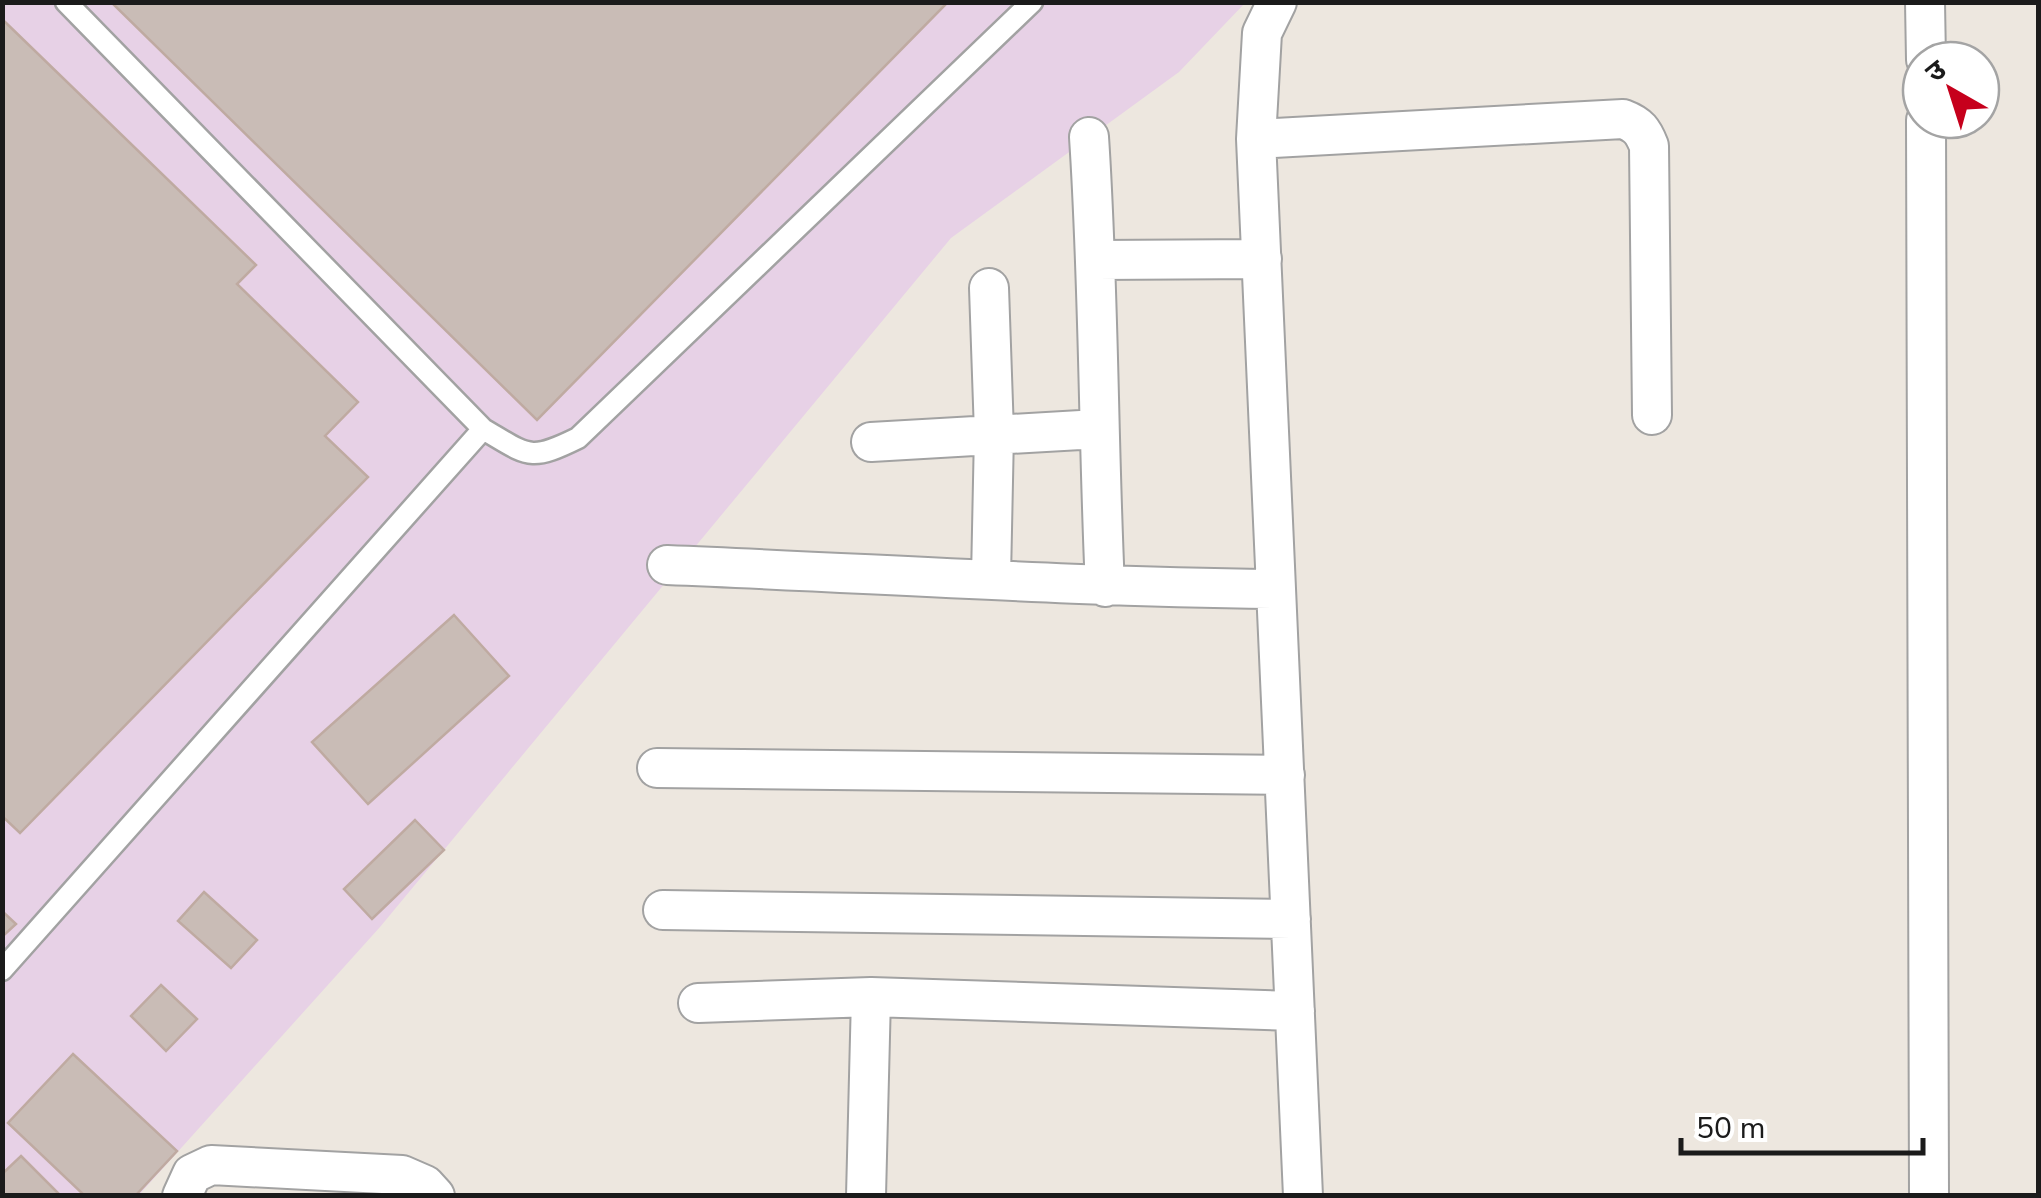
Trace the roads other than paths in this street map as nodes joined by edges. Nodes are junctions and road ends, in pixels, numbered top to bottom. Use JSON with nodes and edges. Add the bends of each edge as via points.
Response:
{"nodes":[{"id":1,"x":66,"y":2,"type":"edge"},
{"id":2,"x":1032,"y":2,"type":"edge"},
{"id":3,"x":1277,"y":2,"type":"edge"},
{"id":4,"x":1926,"y":2,"type":"edge"},
{"id":5,"x":1926,"y":40,"type":"edge"},
{"id":6,"x":1089,"y":137,"type":"dead end"},
{"id":7,"x":1256,"y":139,"type":"junction"},
{"id":8,"x":1926,"y":140,"type":"edge"},
{"id":9,"x":1262,"y":259,"type":"junction"},
{"id":10,"x":1097,"y":260,"type":"junction"},
{"id":11,"x":989,"y":288,"type":"dead end"},
{"id":12,"x":1652,"y":415,"type":"dead end"},
{"id":13,"x":484,"y":429,"type":"junction"},
{"id":14,"x":1098,"y":429,"type":"junction"},
{"id":15,"x":994,"y":433,"type":"junction"},
{"id":16,"x":871,"y":442,"type":"dead end"},
{"id":17,"x":668,"y":565,"type":"dead end"},
{"id":18,"x":991,"y":578,"type":"junction"},
{"id":19,"x":1105,"y":587,"type":"junction"},
{"id":20,"x":1276,"y":589,"type":"junction"},
{"id":21,"x":656,"y":768,"type":"dead end"},
{"id":22,"x":1285,"y":775,"type":"junction"},
{"id":23,"x":663,"y":910,"type":"dead end"},
{"id":24,"x":1291,"y":919,"type":"junction"},
{"id":25,"x":2,"y":970,"type":"edge"},
{"id":26,"x":871,"y":997,"type":"junction"},
{"id":27,"x":698,"y":1004,"type":"dead end"},
{"id":28,"x":1295,"y":1011,"type":"junction"},
{"id":29,"x":182,"y":1196,"type":"edge"},
{"id":30,"x":435,"y":1196,"type":"edge"},
{"id":31,"x":866,"y":1196,"type":"edge"},
{"id":32,"x":1303,"y":1196,"type":"edge"},
{"id":33,"x":1929,"y":1196,"type":"edge"}],
"edges":[{"from":1,"to":13,"type":"lane"},
{"from":2,"to":13,"type":"lane","via":[[578,438],[527,455]]},
{"from":3,"to":7,"type":"street","via":[[1262,32]]},
{"from":4,"to":5,"type":"street"},
{"from":6,"to":10,"type":"street"},
{"from":7,"to":9,"type":"street"},
{"from":7,"to":12,"type":"street","via":[[1633,123],[1649,146]]},
{"from":8,"to":33,"type":"street"},
{"from":9,"to":10,"type":"street"},
{"from":9,"to":20,"type":"street"},
{"from":10,"to":14,"type":"street"},
{"from":11,"to":15,"type":"street"},
{"from":13,"to":25,"type":"lane"},
{"from":14,"to":15,"type":"street"},
{"from":14,"to":19,"type":"street"},
{"from":15,"to":16,"type":"street"},
{"from":15,"to":18,"type":"street"},
{"from":17,"to":18,"type":"street"},
{"from":18,"to":19,"type":"street"},
{"from":19,"to":20,"type":"street"},
{"from":20,"to":22,"type":"street"},
{"from":21,"to":22,"type":"street"},
{"from":22,"to":24,"type":"street"},
{"from":23,"to":24,"type":"street"},
{"from":24,"to":28,"type":"street"},
{"from":26,"to":27,"type":"street"},
{"from":26,"to":28,"type":"street"},
{"from":26,"to":31,"type":"street"},
{"from":28,"to":32,"type":"street"},
{"from":29,"to":30,"type":"street","via":[[192,1174],[211,1165],[402,1176]]}]}
